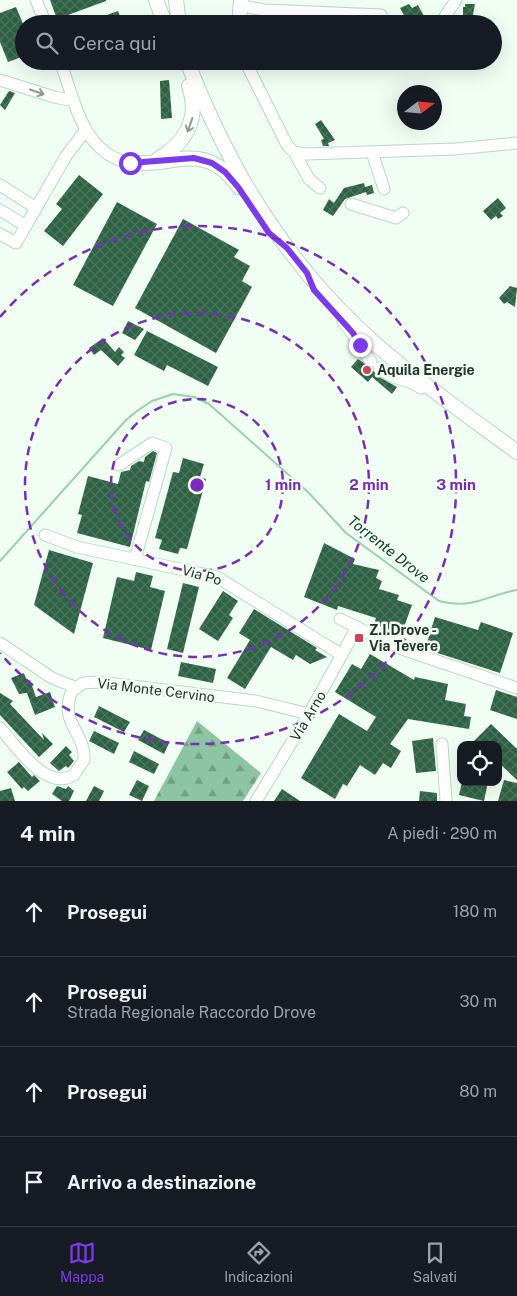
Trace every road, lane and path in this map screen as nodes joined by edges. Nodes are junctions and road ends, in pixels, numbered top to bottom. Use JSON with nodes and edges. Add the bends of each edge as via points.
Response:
{"nodes":[{"id":1,"x":36,"y":0,"type":"edge"},
{"id":2,"x":156,"y":0,"type":"edge"},
{"id":3,"x":163,"y":0,"type":"edge"},
{"id":4,"x":176,"y":0,"type":"edge"},
{"id":5,"x":456,"y":0,"type":"edge"},
{"id":6,"x":238,"y":7,"type":"edge"},
{"id":7,"x":42,"y":15,"type":"edge"},
{"id":8,"x":162,"y":15,"type":"edge"},
{"id":9,"x":169,"y":15,"type":"edge"},
{"id":10,"x":178,"y":15,"type":"edge"},
{"id":11,"x":381,"y":15,"type":"dead end"},
{"id":12,"x":446,"y":15,"type":"edge"},
{"id":13,"x":63,"y":70,"type":"edge"},
{"id":14,"x":183,"y":70,"type":"edge"},
{"id":15,"x":191,"y":70,"type":"edge"},
{"id":16,"x":197,"y":70,"type":"edge"},
{"id":17,"x":250,"y":70,"type":"edge"},
{"id":18,"x":0,"y":80,"type":"edge"},
{"id":19,"x":74,"y":101,"type":"junction"},
{"id":20,"x":86,"y":131,"type":"junction"},
{"id":21,"x":517,"y":143,"type":"edge"},
{"id":22,"x":223,"y":146,"type":"junction"},
{"id":23,"x":294,"y":152,"type":"junction"},
{"id":24,"x":372,"y":152,"type":"junction"},
{"id":25,"x":155,"y":161,"type":"junction"},
{"id":26,"x":130,"y":163,"type":"joint"},
{"id":27,"x":0,"y":185,"type":"edge"},
{"id":28,"x":320,"y":188,"type":"dead end"},
{"id":29,"x":384,"y":189,"type":"dead end"},
{"id":30,"x":351,"y":204,"type":"dead end"},
{"id":31,"x":36,"y":208,"type":"junction"},
{"id":32,"x":0,"y":210,"type":"edge"},
{"id":33,"x":403,"y":213,"type":"dead end"},
{"id":34,"x":26,"y":226,"type":"junction"},
{"id":35,"x":0,"y":234,"type":"edge"},
{"id":36,"x":287,"y":248,"type":"junction"},
{"id":37,"x":307,"y":273,"type":"junction"},
{"id":38,"x":457,"y":407,"type":"junction"},
{"id":39,"x":517,"y":452,"type":"edge"},
{"id":40,"x":120,"y":465,"type":"dead end"},
{"id":41,"x":45,"y":535,"type":"dead end"},
{"id":42,"x":135,"y":559,"type":"junction"},
{"id":43,"x":340,"y":619,"type":"dead end"},
{"id":44,"x":356,"y":629,"type":"junction"},
{"id":45,"x":0,"y":643,"type":"edge"},
{"id":46,"x":342,"y":656,"type":"junction"},
{"id":47,"x":75,"y":687,"type":"junction"},
{"id":48,"x":517,"y":688,"type":"edge"},
{"id":49,"x":309,"y":714,"type":"junction"},
{"id":50,"x":0,"y":728,"type":"edge"},
{"id":51,"x":442,"y":744,"type":"dead end"},
{"id":52,"x":256,"y":801,"type":"edge"},
{"id":53,"x":446,"y":801,"type":"edge"}],
"edges":[{"from":1,"to":7,"type":"street"},
{"from":2,"to":8,"type":"main road"},
{"from":3,"to":9,"type":"main road"},
{"from":4,"to":10,"type":"main road"},
{"from":5,"to":12,"type":"street"},
{"from":6,"to":11,"type":"street"},
{"from":13,"to":19,"type":"street"},
{"from":14,"to":25,"type":"main road","one_way":true,"via":[[192,96],[192,118],[182,141]]},
{"from":15,"to":22,"type":"main road"},
{"from":16,"to":22,"type":"main road"},
{"from":17,"to":23,"type":"street","via":[[287,145]]},
{"from":18,"to":19,"type":"street","one_way":true},
{"from":19,"to":20,"type":"street"},
{"from":20,"to":26,"type":"street","via":[[106,154]]},
{"from":20,"to":31,"type":"street","via":[[68,152]]},
{"from":21,"to":24,"type":"street"},
{"from":22,"to":36,"type":"main road","via":[[252,197]]},
{"from":23,"to":24,"type":"street"},
{"from":23,"to":28,"type":"street","via":[[308,179]]},
{"from":24,"to":29,"type":"street"},
{"from":25,"to":26,"type":"main road"},
{"from":25,"to":36,"type":"main road","via":[[194,158],[220,168],[235,183],[269,233]]},
{"from":27,"to":31,"type":"street"},
{"from":30,"to":33,"type":"street","via":[[396,218]]},
{"from":31,"to":34,"type":"street"},
{"from":32,"to":34,"type":"street"},
{"from":34,"to":35,"type":"street","via":[[16,243]]},
{"from":36,"to":37,"type":"main road"},
{"from":37,"to":38,"type":"main road","via":[[379,347]]},
{"from":37,"to":38,"type":"street","via":[[314,290],[353,333],[363,352],[375,365],[392,378],[410,381],[440,401]]},
{"from":38,"to":39,"type":"main road"},
{"from":40,"to":42,"type":"street","via":[[152,442],[166,448]]},
{"from":41,"to":42,"type":"street","name":"Via Po","via":[[70,545]]},
{"from":42,"to":46,"type":"street","name":"Via Po","via":[[222,580]]},
{"from":43,"to":44,"type":"street"},
{"from":44,"to":46,"type":"street","name":"Via Arno"},
{"from":44,"to":48,"type":"street","via":[[408,651]]},
{"from":45,"to":47,"type":"street","via":[[52,678]]},
{"from":46,"to":49,"type":"street","name":"Via Arno"},
{"from":47,"to":49,"type":"street","name":"Via Monte Cervino","via":[[99,682],[256,701]]},
{"from":47,"to":50,"type":"street","via":[[69,698],[68,713],[85,757],[81,768],[71,777],[58,780],[46,776]]},
{"from":49,"to":52,"type":"street","name":"Via Arno"},
{"from":51,"to":53,"type":"street"}]}
